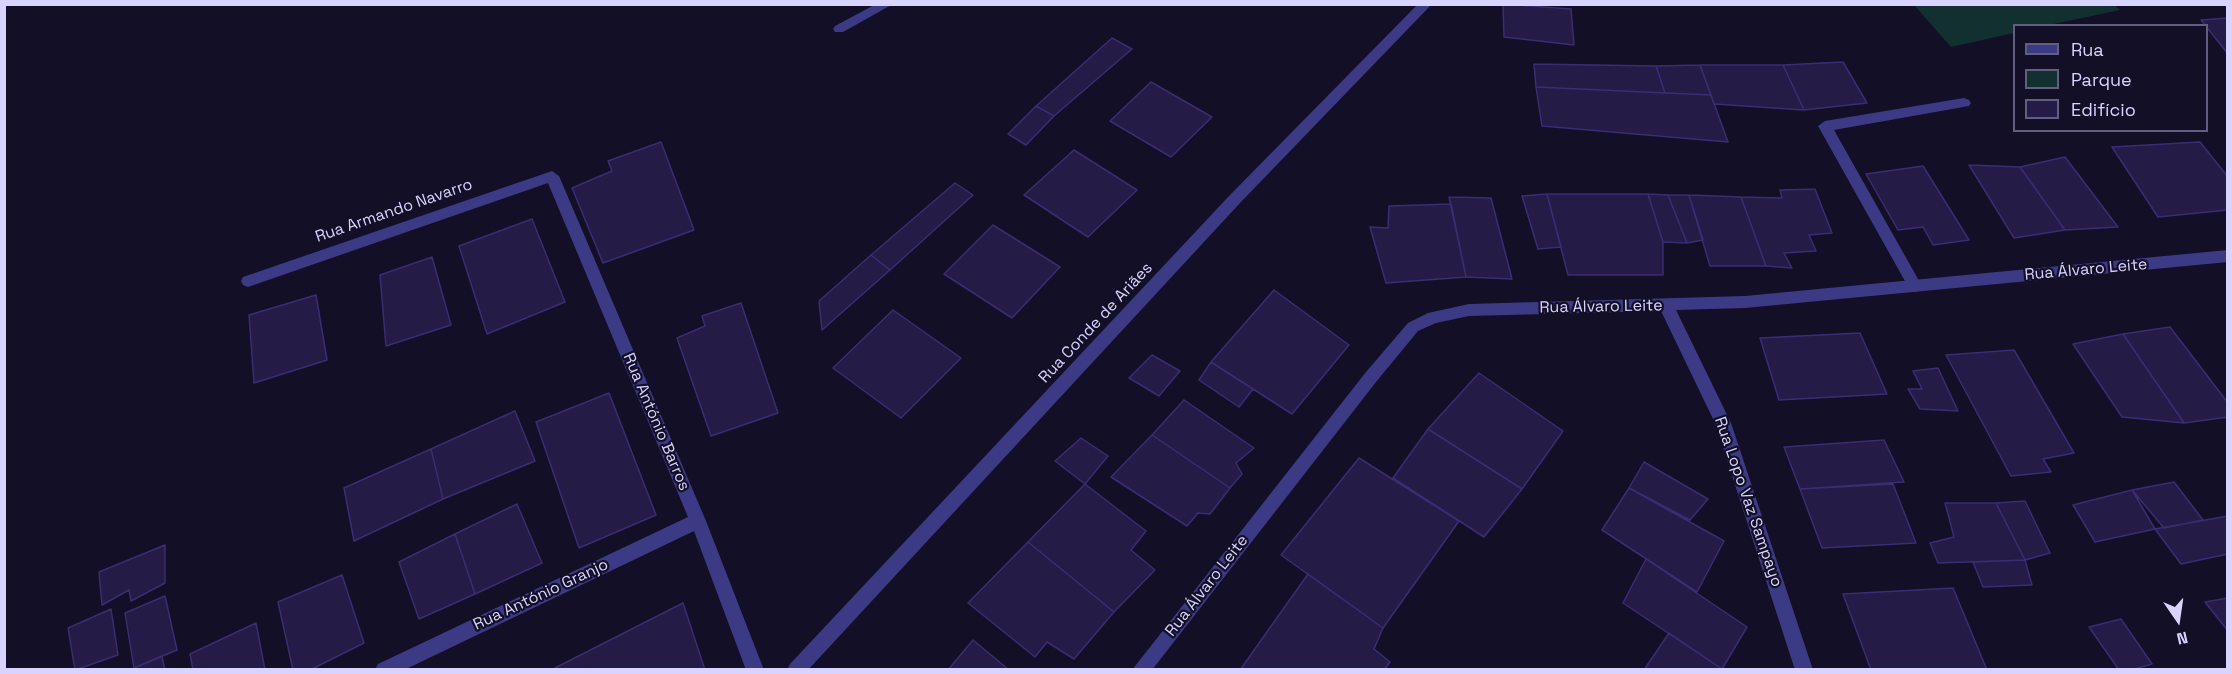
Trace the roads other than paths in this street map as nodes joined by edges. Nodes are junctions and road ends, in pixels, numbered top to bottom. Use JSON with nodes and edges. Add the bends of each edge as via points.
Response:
{"nodes":[{"id":1,"x":887,"y":4,"type":"edge"},
{"id":2,"x":1426,"y":4,"type":"edge"},
{"id":3,"x":839,"y":29,"type":"dead end"},
{"id":4,"x":1964,"y":103,"type":"dead end"},
{"id":5,"x":552,"y":176,"type":"joint"},
{"id":6,"x":2228,"y":256,"type":"edge"},
{"id":7,"x":248,"y":281,"type":"dead end"},
{"id":8,"x":1915,"y":286,"type":"junction"},
{"id":9,"x":1666,"y":305,"type":"junction"},
{"id":10,"x":698,"y":521,"type":"junction"},
{"id":11,"x":384,"y":669,"type":"edge"},
{"id":12,"x":755,"y":669,"type":"edge"},
{"id":13,"x":796,"y":669,"type":"edge"},
{"id":14,"x":1141,"y":669,"type":"edge"},
{"id":15,"x":1804,"y":669,"type":"edge"}],
"edges":[{"from":1,"to":3,"type":"street"},
{"from":2,"to":13,"type":"street","name":"Rua Conde de Ariães","via":[[1235,199]]},
{"from":4,"to":8,"type":"street","via":[[1826,126]]},
{"from":5,"to":7,"type":"street","name":"Rua Armando Navarro"},
{"from":5,"to":10,"type":"street","name":"Rua António Barros"},
{"from":6,"to":8,"type":"street","name":"Rua Álvaro Leite"},
{"from":8,"to":9,"type":"street","name":"Rua Álvaro Leite","via":[[1745,302]]},
{"from":9,"to":14,"type":"street","name":"Rua Álvaro Leite","via":[[1468,310],[1433,317],[1413,327]]},
{"from":9,"to":15,"type":"street","name":"Rua Lopo Vaz Sampayo","via":[[1724,423]]},
{"from":10,"to":11,"type":"street","name":"Rua António Granjo"},
{"from":10,"to":12,"type":"street","name":"Rua António Barros"}]}
